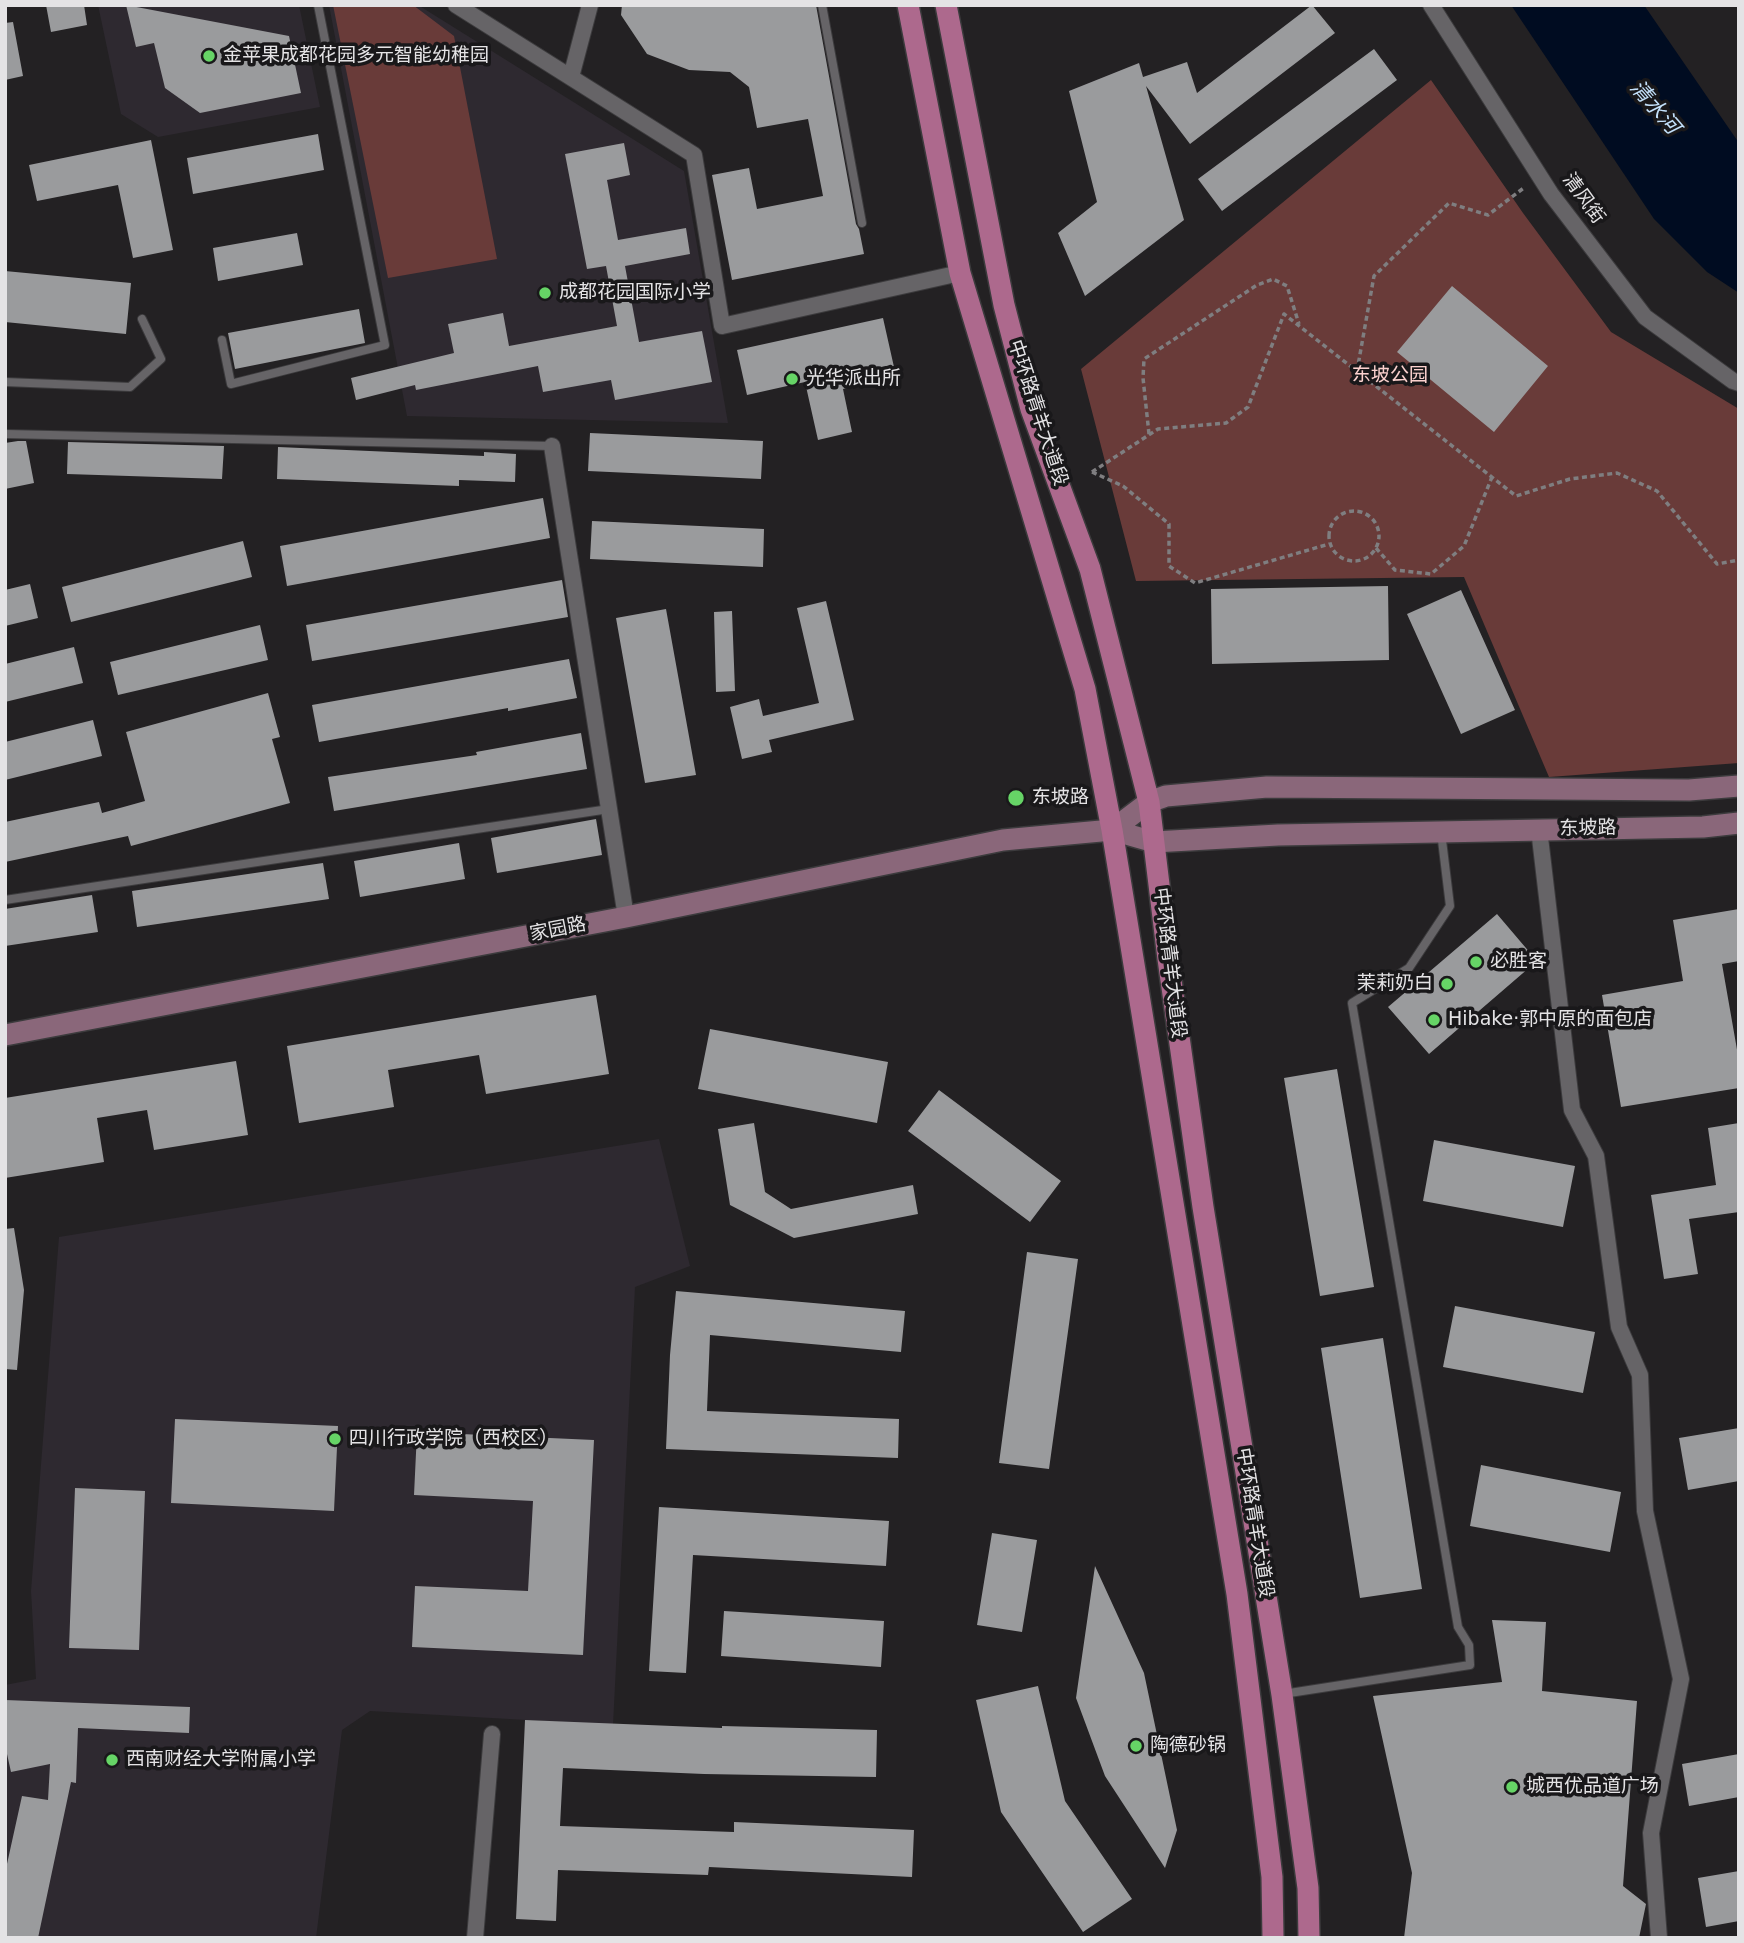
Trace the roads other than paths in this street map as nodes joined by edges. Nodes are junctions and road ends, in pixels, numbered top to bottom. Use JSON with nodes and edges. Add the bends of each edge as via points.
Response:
{"nodes":[{"id":1,"x":318,"y":5,"type":"edge"},
{"id":2,"x":456,"y":5,"type":"edge"},
{"id":3,"x":590,"y":5,"type":"edge"},
{"id":4,"x":822,"y":5,"type":"edge"},
{"id":5,"x":908,"y":5,"type":"edge"},
{"id":6,"x":946,"y":5,"type":"edge"},
{"id":7,"x":1431,"y":5,"type":"edge"},
{"id":8,"x":571,"y":77,"type":"junction"},
{"id":9,"x":862,"y":223,"type":"dead end"},
{"id":10,"x":960,"y":273,"type":"junction"},
{"id":11,"x":142,"y":319,"type":"dead end"},
{"id":12,"x":222,"y":340,"type":"dead end"},
{"id":13,"x":5,"y":382,"type":"edge"},
{"id":14,"x":1739,"y":383,"type":"edge"},
{"id":15,"x":5,"y":434,"type":"edge"},
{"id":16,"x":552,"y":446,"type":"joint"},
{"id":17,"x":1739,"y":786,"type":"edge"},
{"id":18,"x":1149,"y":802,"type":"junction"},
{"id":19,"x":609,"y":809,"type":"junction"},
{"id":20,"x":1739,"y":823,"type":"edge"},
{"id":21,"x":1539,"y":829,"type":"junction"},
{"id":22,"x":1112,"y":830,"type":"junction"},
{"id":23,"x":1441,"y":832,"type":"junction"},
{"id":24,"x":1154,"y":842,"type":"junction"},
{"id":25,"x":5,"y":900,"type":"edge"},
{"id":26,"x":626,"y":917,"type":"junction"},
{"id":27,"x":5,"y":1035,"type":"edge"},
{"id":28,"x":1282,"y":1695,"type":"junction"},
{"id":29,"x":492,"y":1734,"type":"dead end"},
{"id":30,"x":475,"y":1938,"type":"edge"},
{"id":31,"x":1273,"y":1938,"type":"edge"},
{"id":32,"x":1309,"y":1938,"type":"edge"},
{"id":33,"x":1659,"y":1938,"type":"edge"}],
"edges":[{"from":1,"to":12,"type":"lane","via":[[385,345],[231,384]]},
{"from":2,"to":8,"type":"street"},
{"from":3,"to":8,"type":"street"},
{"from":4,"to":9,"type":"lane"},
{"from":5,"to":10,"type":"main road","name":"中环路青羊大道段"},
{"from":6,"to":18,"type":"main road","name":"中环路青羊大道段","via":[[1004,305],[1031,409],[1090,569]]},
{"from":7,"to":14,"type":"street","name":"清风街","via":[[1540,176],[1645,317]]},
{"from":8,"to":10,"type":"street","via":[[694,155],[722,326]]},
{"from":10,"to":22,"type":"main road","name":"中环路青羊大道段","via":[[1085,689]]},
{"from":11,"to":13,"type":"lane","via":[[161,359],[130,387]]},
{"from":15,"to":16,"type":"lane"},
{"from":16,"to":19,"type":"street"},
{"from":17,"to":18,"type":"main road","name":"东坡路","via":[[1689,790],[1267,786],[1166,796]]},
{"from":18,"to":22,"type":"main road","name":"东坡路"},
{"from":18,"to":24,"type":"main road","name":"中环路青羊大道段"},
{"from":19,"to":25,"type":"lane"},
{"from":19,"to":26,"type":"street"},
{"from":20,"to":21,"type":"main road","name":"东坡路"},
{"from":21,"to":23,"type":"main road","name":"东坡路"},
{"from":21,"to":33,"type":"street","via":[[1572,1110],[1596,1156],[1619,1326],[1640,1376],[1646,1511],[1681,1679],[1651,1833]]},
{"from":22,"to":24,"type":"main road","name":"东坡路"},
{"from":22,"to":26,"type":"main road","name":"家园路","via":[[1003,840]]},
{"from":22,"to":31,"type":"main road","name":"中环路青羊大道段","via":[[1237,1594],[1272,1877]]},
{"from":23,"to":24,"type":"main road","name":"东坡路"},
{"from":23,"to":28,"type":"lane","via":[[1450,906],[1409,968],[1352,1003],[1458,1627],[1469,1645],[1470,1665]]},
{"from":24,"to":28,"type":"main road","name":"中环路青羊大道段","via":[[1203,1208]]},
{"from":26,"to":27,"type":"main road","name":"家园路"},
{"from":28,"to":32,"type":"main road","name":"中环路青羊大道段","via":[[1308,1888]]},
{"from":29,"to":30,"type":"street"}]}
